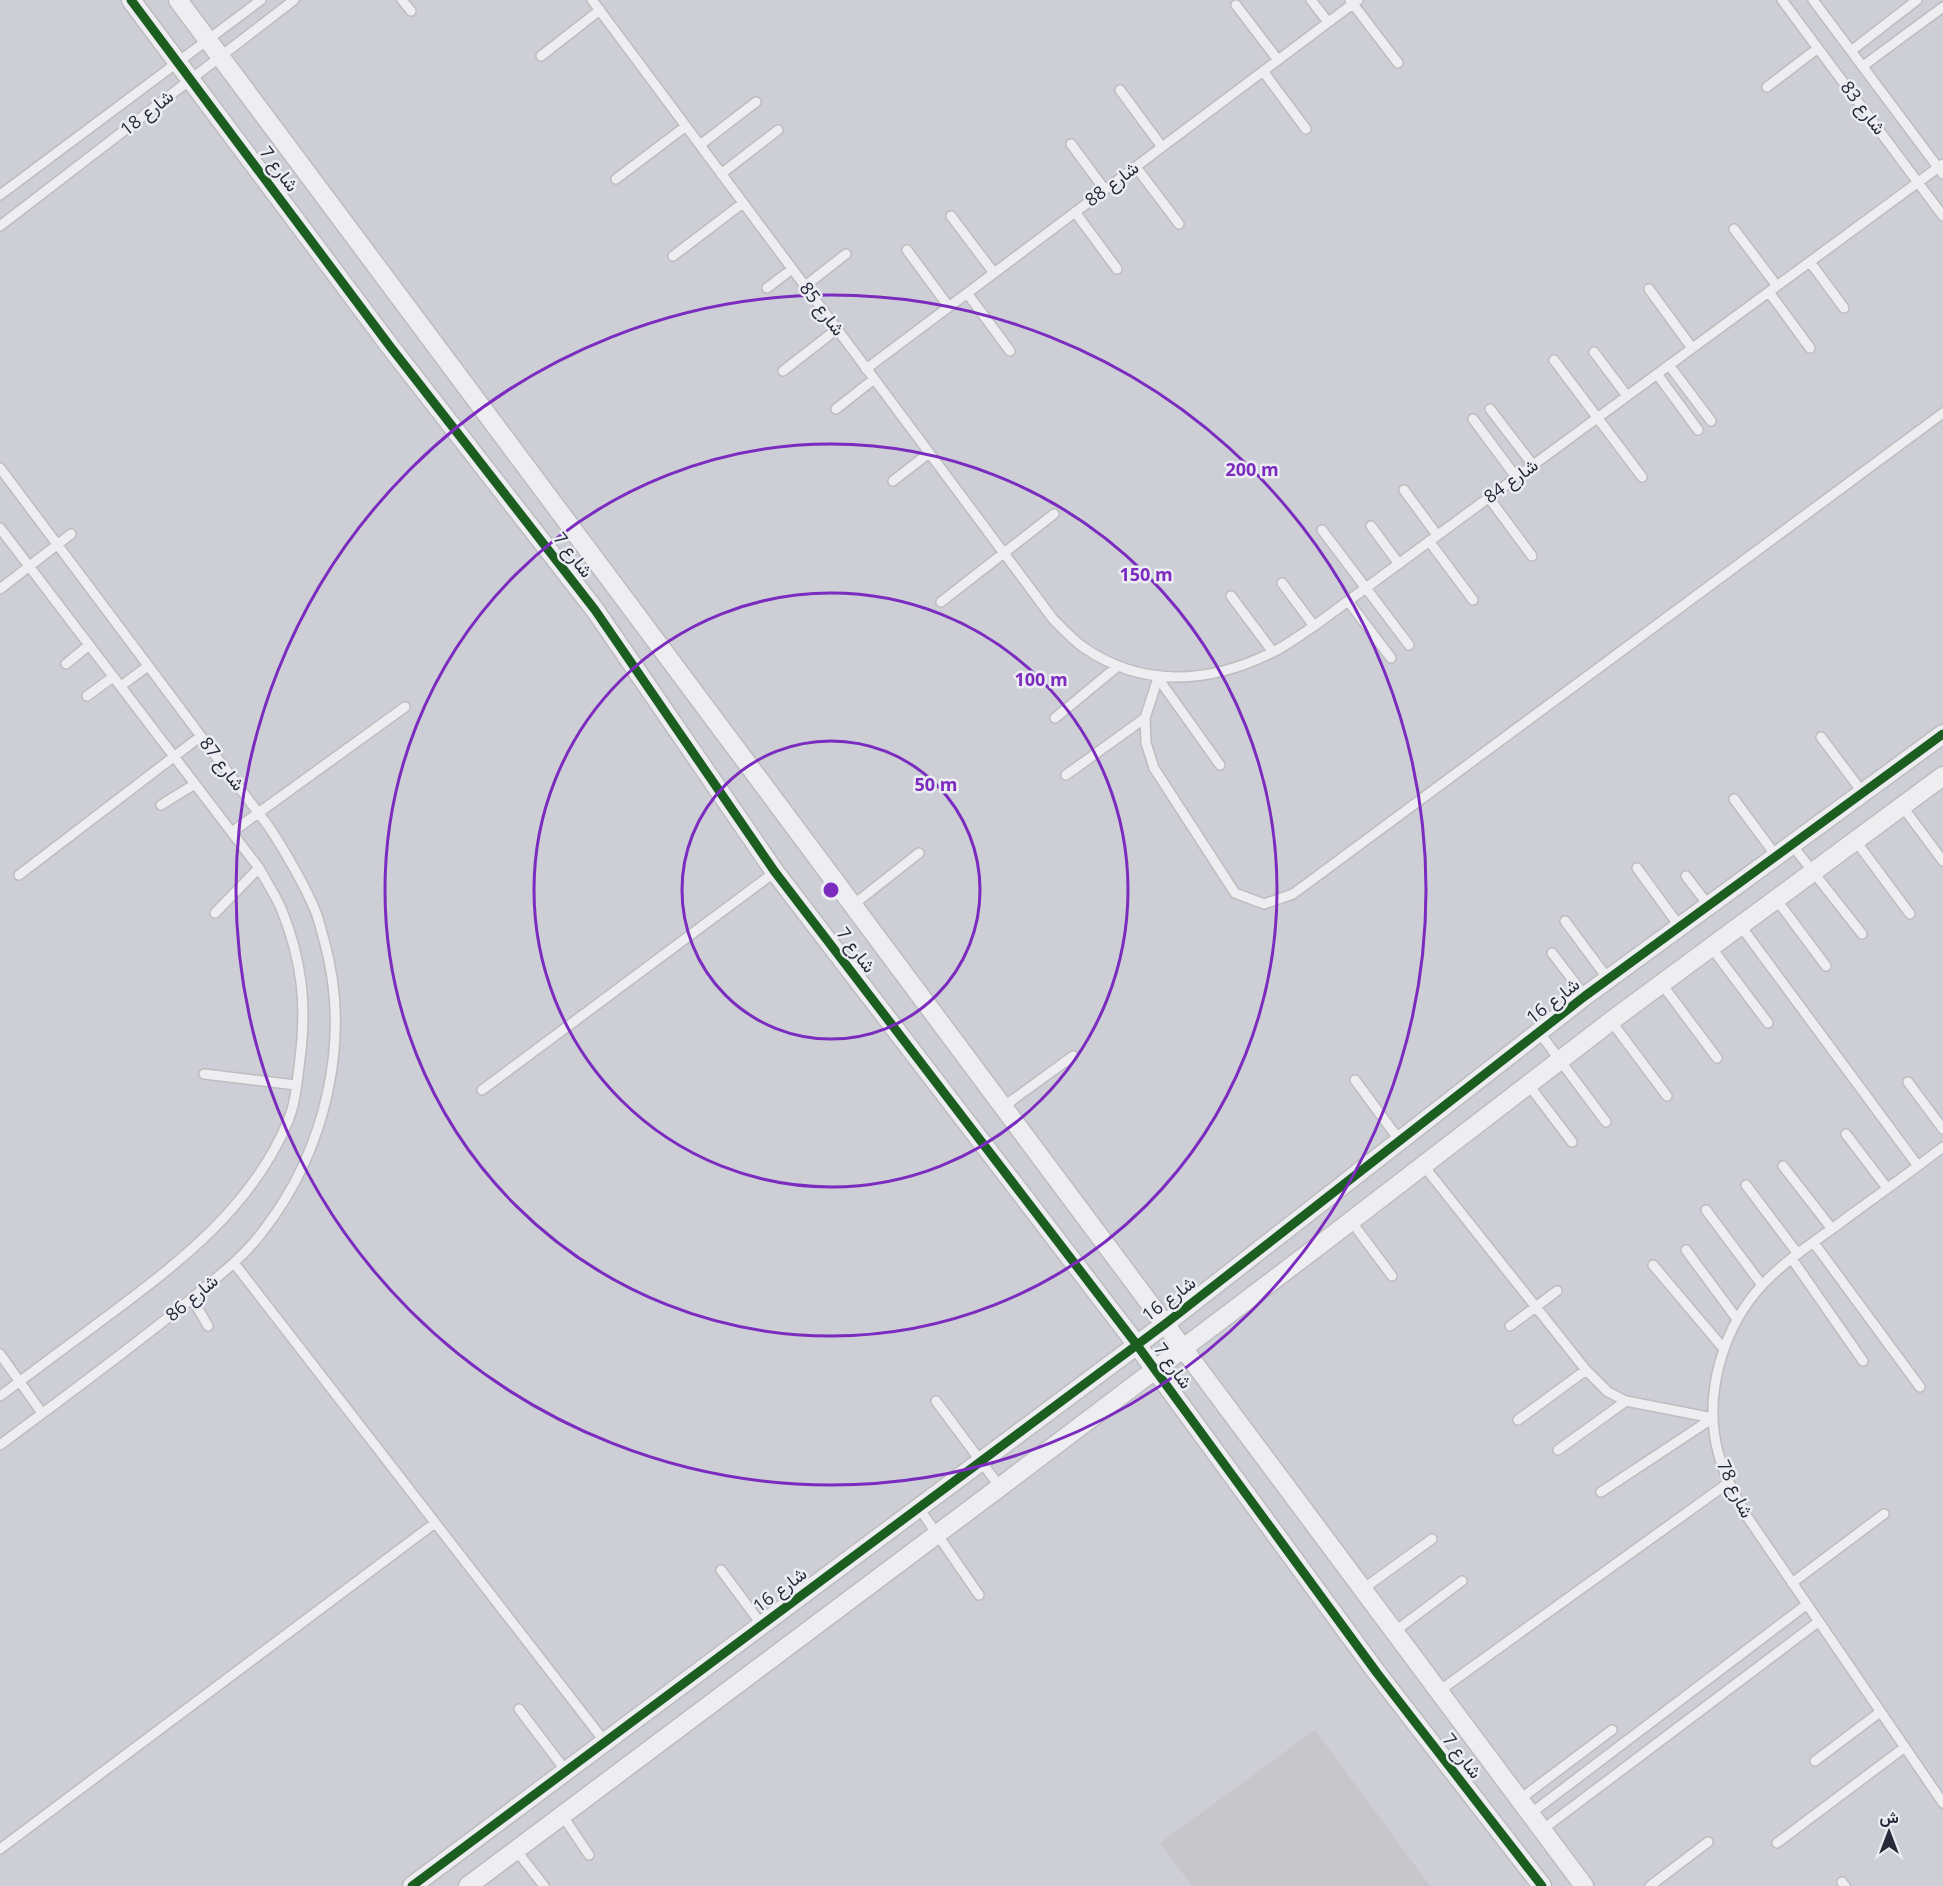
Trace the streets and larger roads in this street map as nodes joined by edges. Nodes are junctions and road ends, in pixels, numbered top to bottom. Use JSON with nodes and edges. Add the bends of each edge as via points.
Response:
{"nodes":[{"id":1,"x":131,"y":0,"type":"edge"},
{"id":2,"x":178,"y":0,"type":"edge"},
{"id":3,"x":1943,"y":734,"type":"edge"},
{"id":4,"x":1943,"y":776,"type":"edge"},
{"id":5,"x":1302,"y":1218,"type":"junction"},
{"id":6,"x":1321,"y":1244,"type":"junction"},
{"id":7,"x":1165,"y":1324,"type":"junction"},
{"id":8,"x":1137,"y":1345,"type":"junction"},
{"id":9,"x":1183,"y":1348,"type":"junction"},
{"id":10,"x":1154,"y":1369,"type":"junction"},
{"id":11,"x":663,"y":1698,"type":"junction"},
{"id":12,"x":684,"y":1724,"type":"junction"},
{"id":13,"x":412,"y":1886,"type":"edge"},
{"id":14,"x":468,"y":1886,"type":"edge"},
{"id":15,"x":1542,"y":1886,"type":"edge"},
{"id":16,"x":1584,"y":1886,"type":"edge"}],
"edges":[{"from":1,"to":8,"type":"street","name":"شارع 7","via":[[389,345],[595,610],[776,872]]},
{"from":2,"to":7,"type":"street","name":"شارع 7"},
{"from":3,"to":5,"type":"street","name":"شارع 16","via":[[1585,996]]},
{"from":4,"to":6,"type":"street","via":[[1661,983]]},
{"from":5,"to":6,"type":"street"},
{"from":5,"to":7,"type":"street","name":"شارع 16"},
{"from":6,"to":9,"type":"street"},
{"from":7,"to":8,"type":"street","name":"شارع 16"},
{"from":7,"to":9,"type":"street","name":"شارع 7"},
{"from":8,"to":10,"type":"street","name":"شارع 7"},
{"from":8,"to":11,"type":"street","name":"شارع 16"},
{"from":9,"to":10,"type":"street"},
{"from":9,"to":16,"type":"street","name":"شارع 7"},
{"from":10,"to":12,"type":"street"},
{"from":10,"to":15,"type":"street","name":"شارع 7","via":[[1377,1673]]},
{"from":11,"to":12,"type":"street"},
{"from":11,"to":13,"type":"street","name":"شارع 16"},
{"from":12,"to":14,"type":"street"}]}
